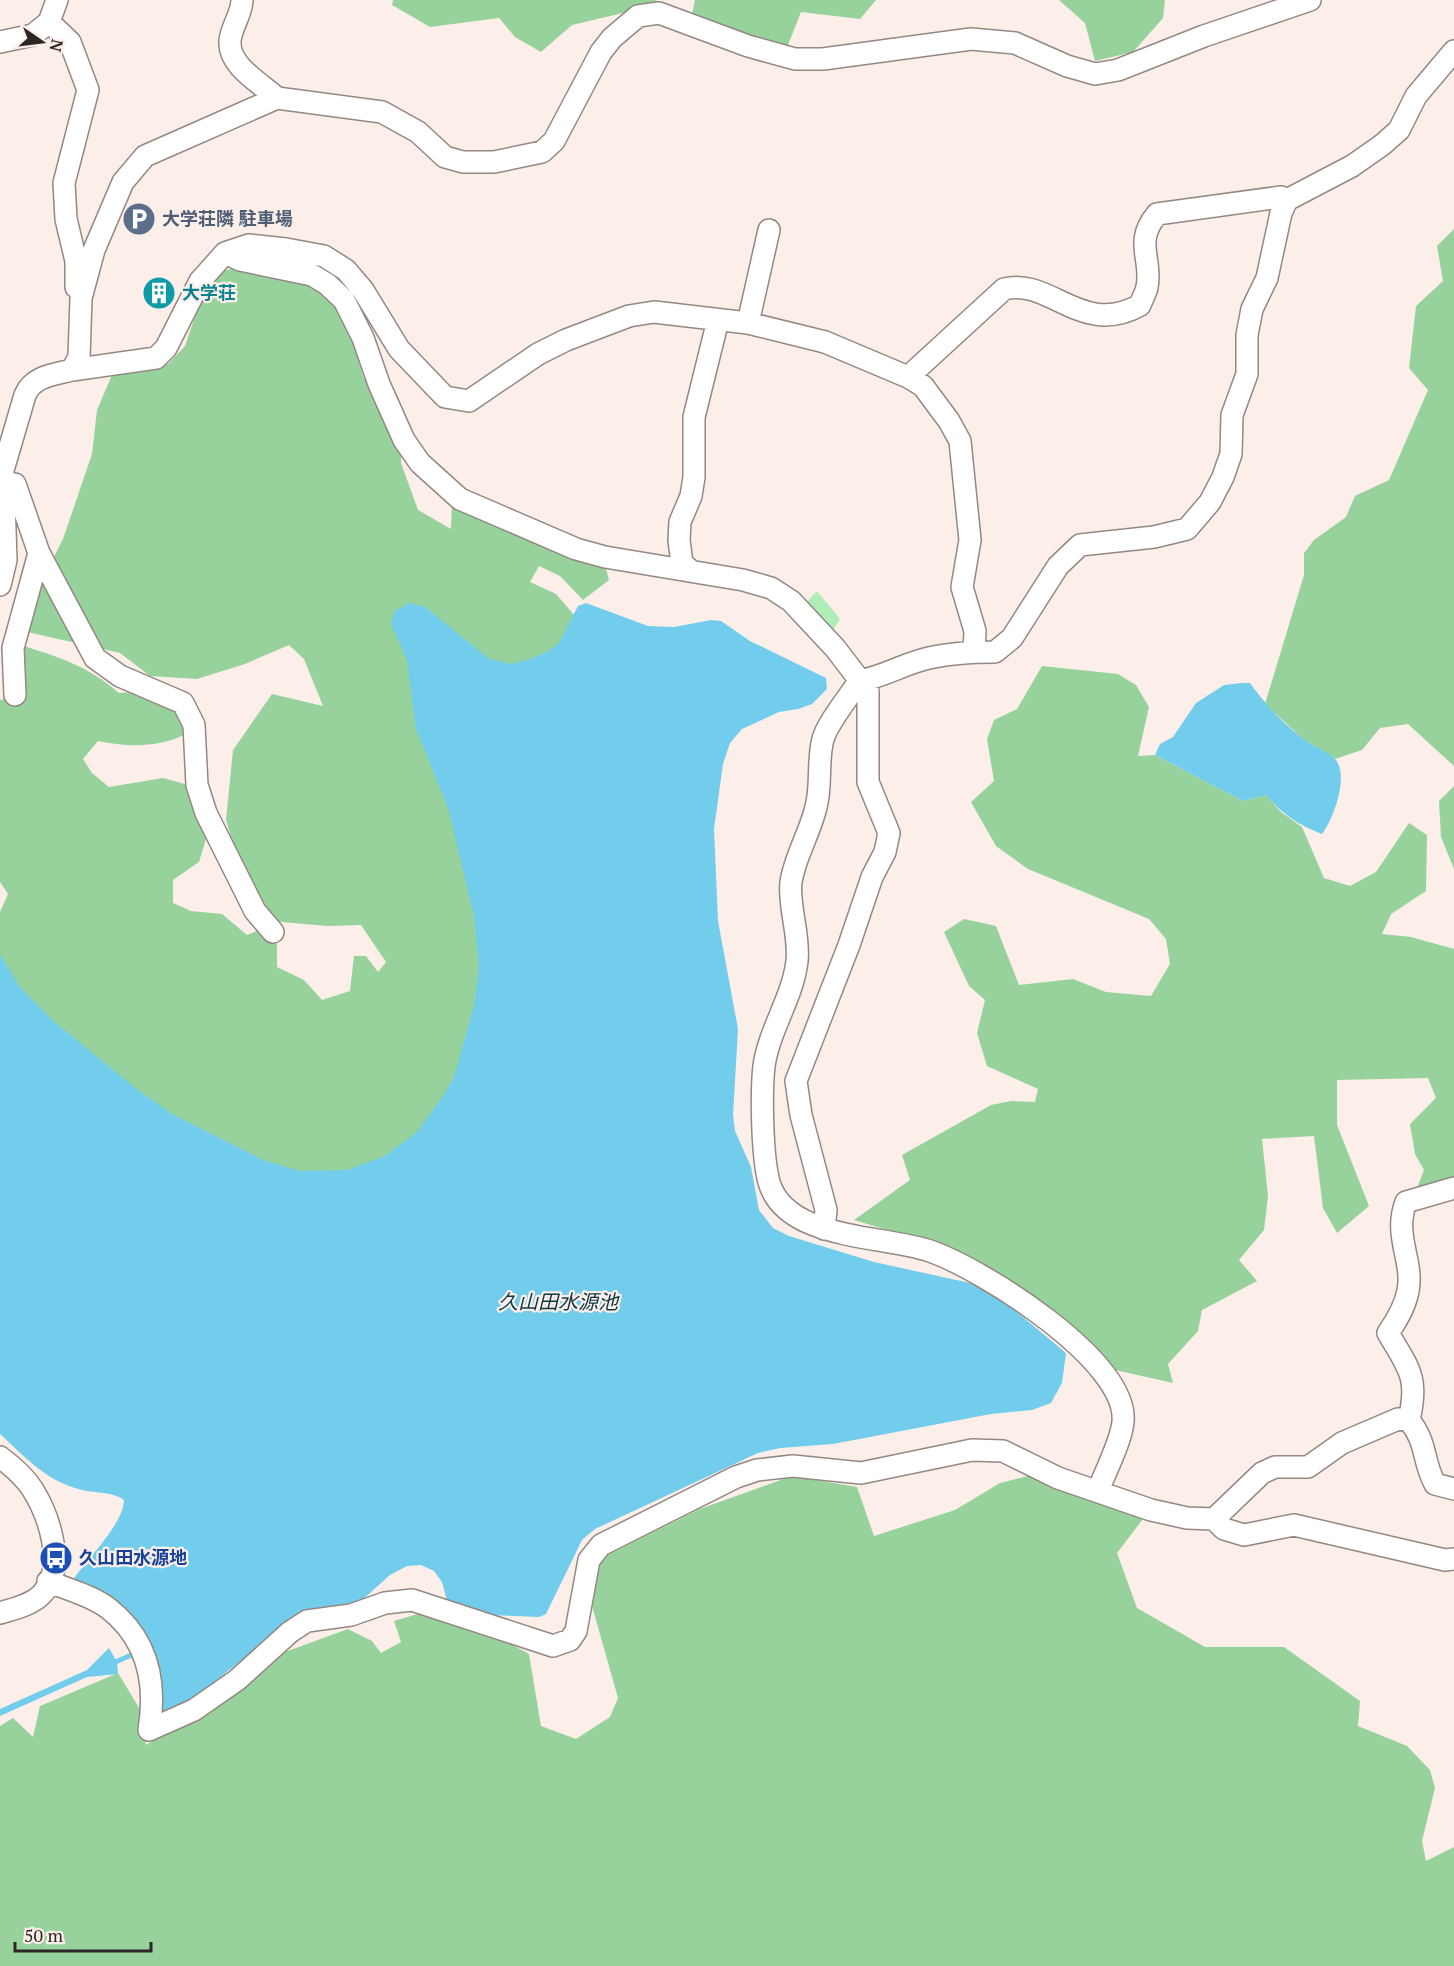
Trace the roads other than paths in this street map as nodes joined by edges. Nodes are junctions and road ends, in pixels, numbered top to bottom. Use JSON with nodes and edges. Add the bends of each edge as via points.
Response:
{"nodes":[{"id":1,"x":57,"y":0,"type":"edge"},
{"id":2,"x":242,"y":0,"type":"edge"},
{"id":3,"x":1310,"y":0,"type":"edge"},
{"id":4,"x":50,"y":21,"type":"junction"},
{"id":5,"x":0,"y":42,"type":"edge"},
{"id":6,"x":1454,"y":51,"type":"edge"},
{"id":7,"x":278,"y":98,"type":"junction"},
{"id":8,"x":1287,"y":200,"type":"junction"},
{"id":9,"x":769,"y":230,"type":"dead end"},
{"id":10,"x":225,"y":253,"type":"junction"},
{"id":11,"x":81,"y":298,"type":"junction"},
{"id":12,"x":718,"y":320,"type":"junction"},
{"id":13,"x":748,"y":323,"type":"junction"},
{"id":14,"x":72,"y":370,"type":"junction"},
{"id":15,"x":908,"y":377,"type":"junction"},
{"id":16,"x":2,"y":486,"type":"junction"},
{"id":17,"x":39,"y":553,"type":"junction"},
{"id":18,"x":691,"y":571,"type":"junction"},
{"id":19,"x":0,"y":585,"type":"edge"},
{"id":20,"x":974,"y":652,"type":"junction"},
{"id":21,"x":858,"y":681,"type":"junction"},
{"id":22,"x":15,"y":695,"type":"dead end"},
{"id":23,"x":273,"y":932,"type":"dead end"},
{"id":24,"x":1454,"y":1188,"type":"edge"},
{"id":25,"x":824,"y":1229,"type":"junction"},
{"id":26,"x":1409,"y":1420,"type":"junction"},
{"id":27,"x":0,"y":1457,"type":"edge"},
{"id":28,"x":1454,"y":1489,"type":"edge"},
{"id":29,"x":1098,"y":1491,"type":"junction"},
{"id":30,"x":1214,"y":1518,"type":"junction"},
{"id":31,"x":1454,"y":1559,"type":"edge"},
{"id":32,"x":56,"y":1584,"type":"junction"},
{"id":33,"x":0,"y":1613,"type":"edge"}],
"edges":[{"from":1,"to":4,"type":"street"},
{"from":2,"to":7,"type":"street","via":[[230,41],[231,53],[241,67]]},
{"from":3,"to":7,"type":"street","via":[[1118,70],[1095,74],[1015,43],[971,39],[824,59],[795,58],[748,46],[659,13],[638,16],[602,52],[554,141],[542,152],[494,162],[463,162],[445,157],[418,132],[382,112]]},
{"from":4,"to":5,"type":"street","via":[[33,35]]},
{"from":4,"to":11,"type":"street","via":[[70,42],[88,90],[64,183],[66,219]]},
{"from":6,"to":8,"type":"street","via":[[1416,96],[1399,130],[1352,166]]},
{"from":7,"to":11,"type":"street","via":[[145,156],[123,182],[94,250]]},
{"from":8,"to":15,"type":"street","via":[[1281,197],[1157,214],[1148,224],[1145,240],[1147,285],[1140,305],[1111,315],[1087,314],[1017,286],[1004,290]]},
{"from":8,"to":20,"type":"street","via":[[1267,278],[1252,309],[1247,374],[1232,415],[1231,454],[1210,502],[1187,529],[1154,537],[1080,545],[1058,566],[1012,638],[995,652]]},
{"from":9,"to":13,"type":"street"},
{"from":10,"to":12,"type":"street","via":[[249,245],[324,256],[346,270],[399,349],[445,397],[469,401],[566,339],[629,316],[654,312]]},
{"from":10,"to":14,"type":"street","via":[[200,281],[166,348],[156,358]]},
{"from":10,"to":18,"type":"street","via":[[240,260],[312,275],[344,300],[404,440],[420,463],[460,500],[576,549]]},
{"from":11,"to":14,"type":"street","via":[[79,357]]},
{"from":12,"to":13,"type":"street"},
{"from":12,"to":18,"type":"street","via":[[694,417],[694,477],[680,522],[682,563]]},
{"from":13,"to":15,"type":"street","via":[[825,342]]},
{"from":14,"to":16,"type":"street","via":[[41,378],[28,387],[3,470]]},
{"from":15,"to":20,"type":"street","via":[[923,386],[960,441],[970,540],[962,587],[975,631]]},
{"from":16,"to":17,"type":"street","via":[[15,484]]},
{"from":16,"to":19,"type":"street","via":[[6,560]]},
{"from":17,"to":22,"type":"street","via":[[13,648]]},
{"from":17,"to":23,"type":"street","via":[[95,658],[120,676],[183,703],[194,725],[197,785],[206,813],[255,911]]},
{"from":18,"to":21,"type":"street","via":[[771,588],[791,601],[835,648]]},
{"from":20,"to":21,"type":"street","via":[[927,658]]},
{"from":21,"to":25,"type":"street","via":[[868,691],[868,782],[889,833],[796,1080],[826,1210]]},
{"from":21,"to":25,"type":"street","via":[[823,738],[816,806],[791,885],[797,962],[764,1066],[769,1183],[780,1203],[796,1217]]},
{"from":24,"to":26,"type":"street","via":[[1406,1202],[1400,1218],[1409,1289],[1400,1315],[1388,1333],[1412,1374],[1414,1396]]},
{"from":25,"to":29,"type":"street","via":[[931,1252],[977,1273],[1066,1335],[1108,1377],[1121,1400],[1123,1423]]},
{"from":26,"to":28,"type":"street","via":[[1421,1435],[1435,1484]]},
{"from":26,"to":30,"type":"street","via":[[1398,1419],[1342,1443],[1308,1467],[1275,1467],[1262,1473]]},
{"from":27,"to":32,"type":"street","via":[[33,1490],[56,1549]]},
{"from":29,"to":30,"type":"street","via":[[1150,1510],[1187,1518]]},
{"from":29,"to":32,"type":"street","via":[[1058,1478],[1003,1451],[972,1450],[861,1473],[793,1466],[757,1470],[601,1545],[589,1560],[576,1631],[570,1640],[553,1646],[412,1600],[385,1604],[351,1615],[308,1621],[194,1710],[149,1730],[153,1708],[150,1671],[135,1635],[108,1607]]},
{"from":30,"to":31,"type":"street","via":[[1224,1528],[1244,1535],[1294,1525]]},
{"from":32,"to":33,"type":"street","via":[[21,1606]]}]}
